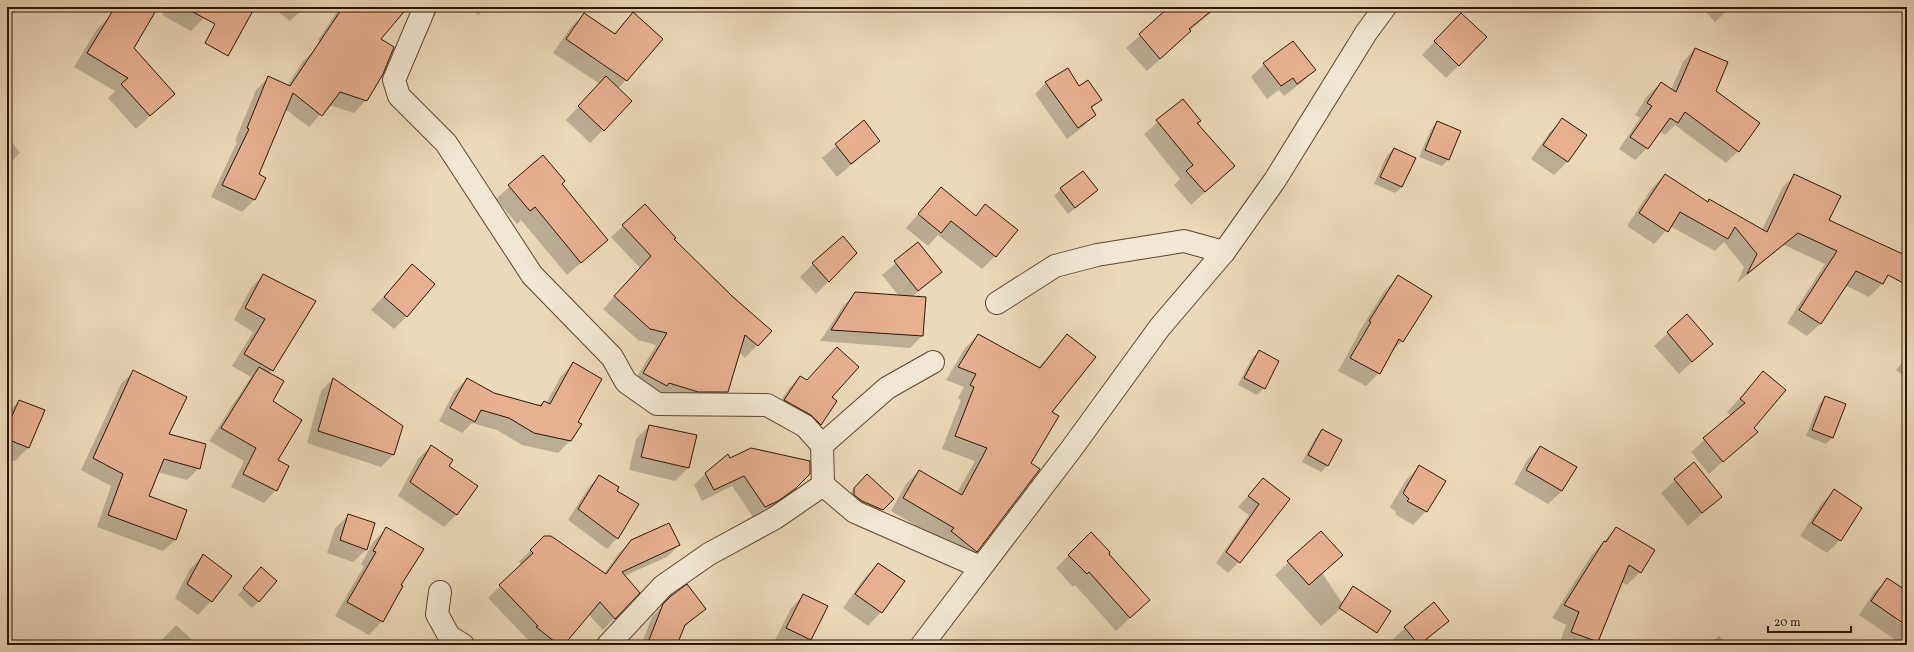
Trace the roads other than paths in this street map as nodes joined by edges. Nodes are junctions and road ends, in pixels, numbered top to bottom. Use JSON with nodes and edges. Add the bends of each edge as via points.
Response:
{"nodes":[{"id":1,"x":425,"y":7,"type":"edge"},
{"id":2,"x":1385,"y":7,"type":"edge"},
{"id":3,"x":1224,"y":252,"type":"junction"},
{"id":4,"x":997,"y":303,"type":"dead end"},
{"id":5,"x":933,"y":362,"type":"dead end"},
{"id":6,"x":822,"y":445,"type":"junction"},
{"id":7,"x":824,"y":485,"type":"junction"},
{"id":8,"x":980,"y":567,"type":"junction"},
{"id":9,"x":440,"y":592,"type":"dead end"},
{"id":10,"x":462,"y":645,"type":"edge"},
{"id":11,"x":608,"y":645,"type":"edge"},
{"id":12,"x":922,"y":645,"type":"edge"}],
"edges":[{"from":1,"to":6,"type":"street","via":[[394,80],[399,96],[446,143],[532,275],[612,357],[626,382],[657,404],[767,405],[805,426]]},
{"from":2,"to":3,"type":"street","via":[[1366,32],[1274,180]]},
{"from":3,"to":4,"type":"street","via":[[1184,241],[1098,255],[1055,266]]},
{"from":3,"to":8,"type":"street","via":[[1160,327],[1072,448]]},
{"from":5,"to":6,"type":"street","via":[[887,388]]},
{"from":6,"to":7,"type":"street"},
{"from":7,"to":8,"type":"street","via":[[855,512]]},
{"from":7,"to":11,"type":"street","via":[[775,518],[709,554],[663,586]]},
{"from":8,"to":12,"type":"street"},
{"from":9,"to":10,"type":"street","via":[[437,614],[449,636]]}]}
